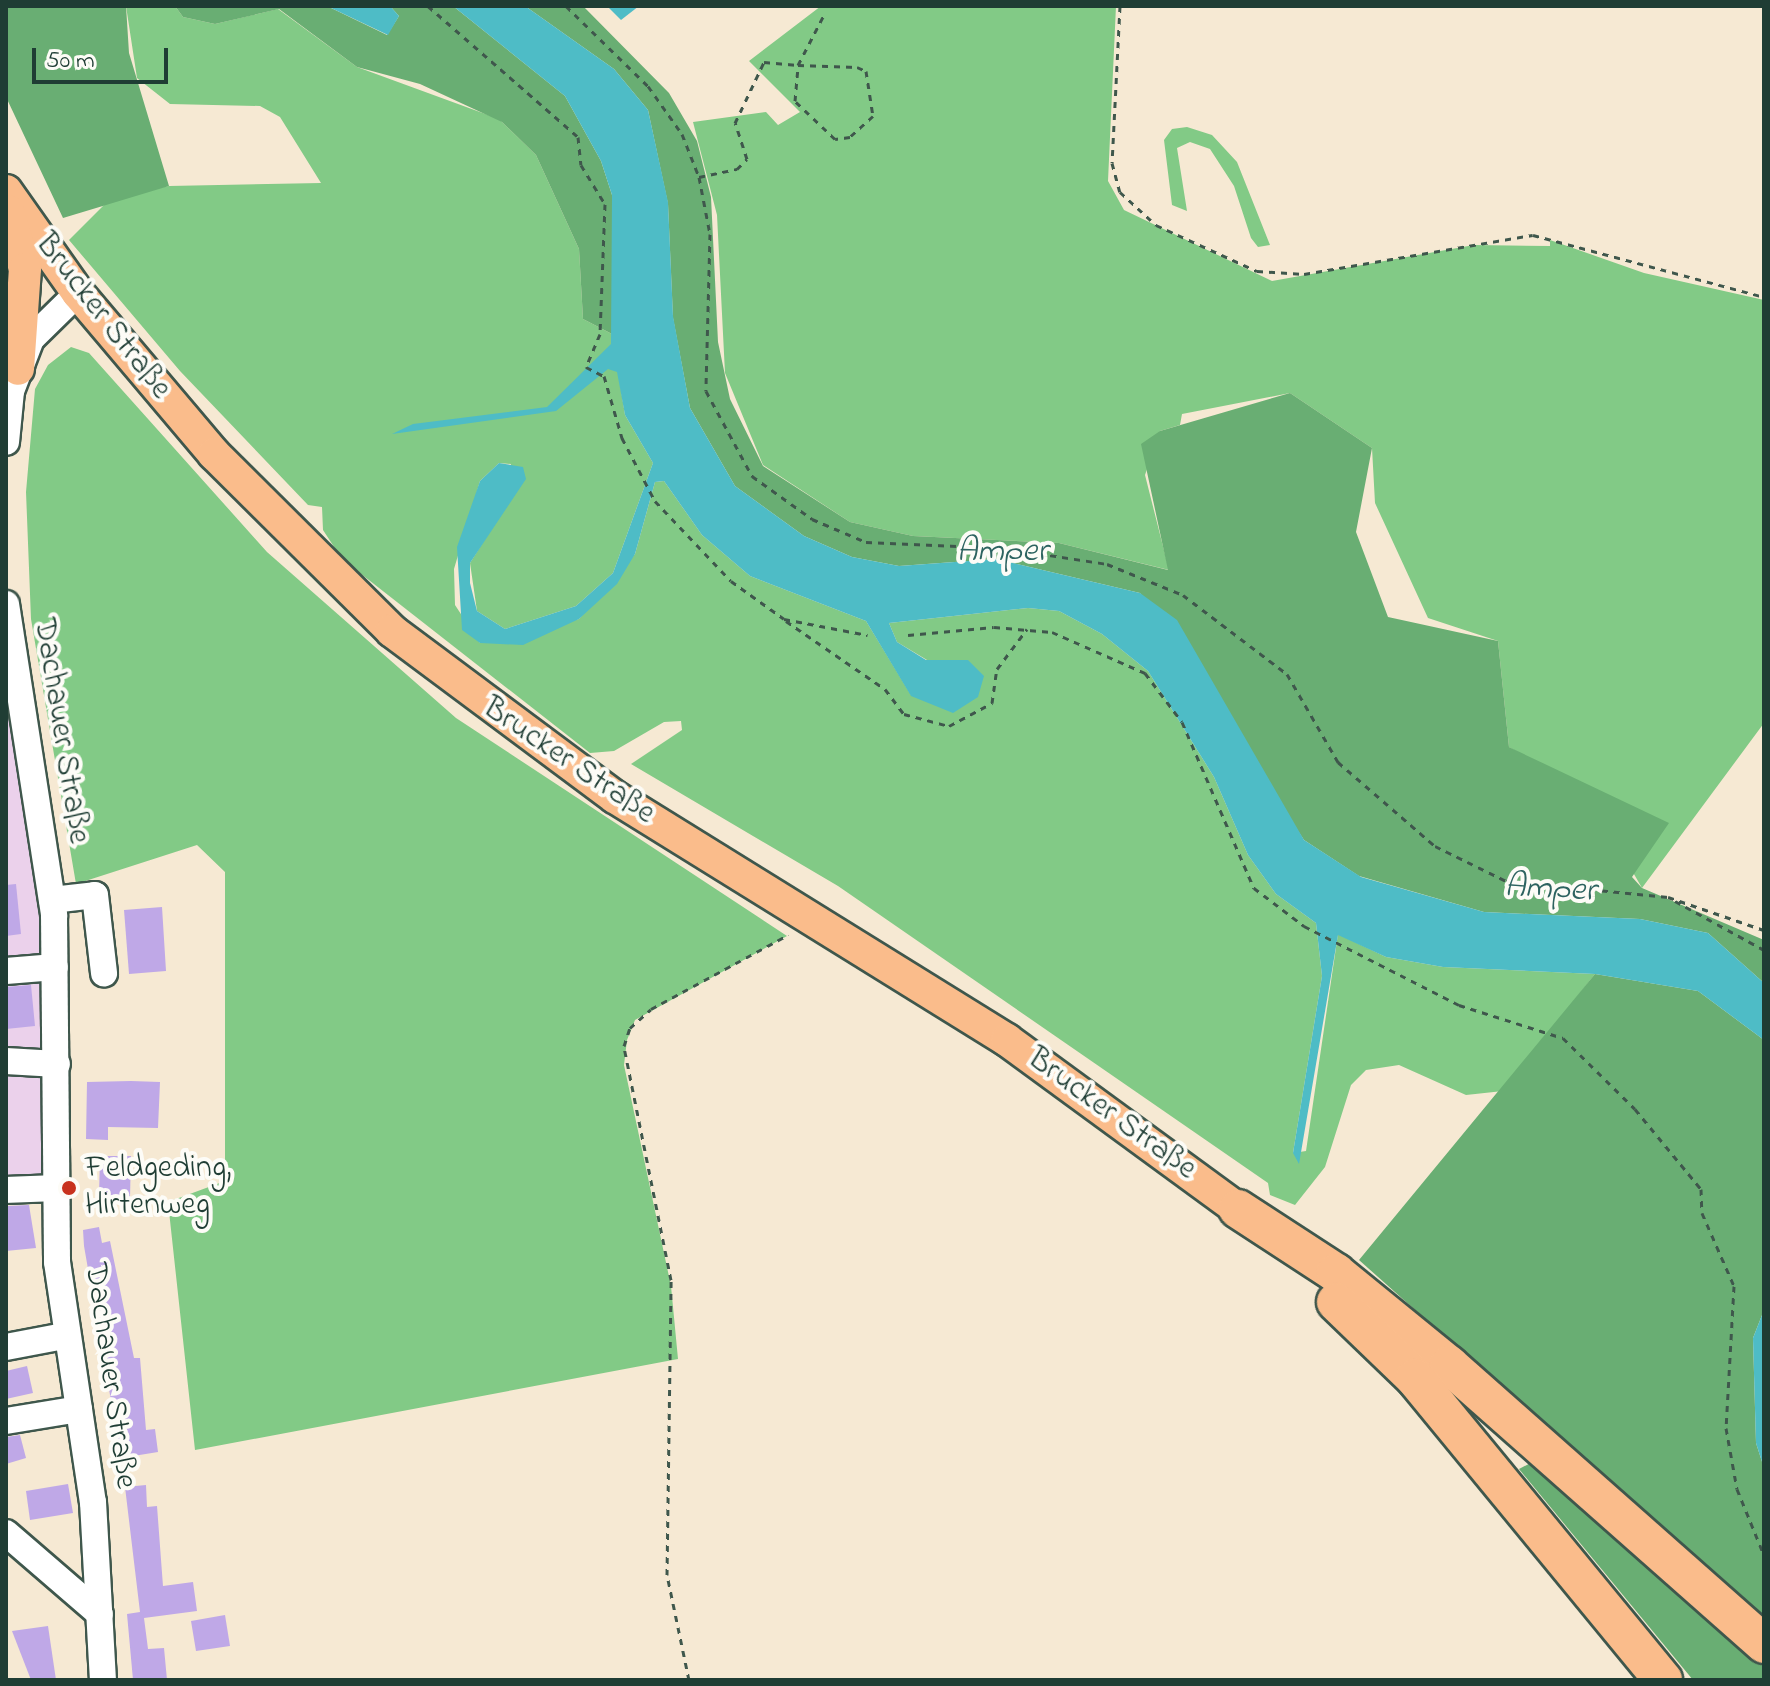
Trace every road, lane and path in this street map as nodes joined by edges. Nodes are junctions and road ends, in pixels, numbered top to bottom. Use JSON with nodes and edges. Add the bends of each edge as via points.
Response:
{"nodes":[{"id":1,"x":428,"y":6,"type":"edge"},
{"id":2,"x":566,"y":6,"type":"edge"},
{"id":3,"x":1120,"y":6,"type":"edge"},
{"id":4,"x":825,"y":13,"type":"dead end"},
{"id":5,"x":798,"y":65,"type":"junction"},
{"id":6,"x":699,"y":177,"type":"junction"},
{"id":7,"x":6,"y":191,"type":"edge"},
{"id":8,"x":6,"y":204,"type":"edge"},
{"id":9,"x":78,"y":293,"type":"junction"},
{"id":10,"x":1764,"y":297,"type":"edge"},
{"id":11,"x":18,"y":369,"type":"junction"},
{"id":12,"x":6,"y":442,"type":"edge"},
{"id":13,"x":7,"y":618,"type":"edge"},
{"id":14,"x":784,"y":619,"type":"junction"},
{"id":15,"x":1027,"y":629,"type":"junction"},
{"id":16,"x":867,"y":635,"type":"dead end"},
{"id":17,"x":908,"y":635,"type":"dead end"},
{"id":18,"x":11,"y":664,"type":"edge"},
{"id":19,"x":1668,"y":897,"type":"junction"},
{"id":20,"x":52,"y":900,"type":"junction"},
{"id":21,"x":813,"y":922,"type":"junction"},
{"id":22,"x":1764,"y":930,"type":"edge"},
{"id":23,"x":1764,"y":950,"type":"edge"},
{"id":24,"x":55,"y":967,"type":"junction"},
{"id":25,"x":6,"y":971,"type":"edge"},
{"id":26,"x":104,"y":973,"type":"dead end"},
{"id":27,"x":6,"y":1061,"type":"edge"},
{"id":28,"x":57,"y":1064,"type":"junction"},
{"id":29,"x":57,"y":1188,"type":"junction"},
{"id":30,"x":6,"y":1190,"type":"edge"},
{"id":31,"x":1238,"y":1209,"type":"junction"},
{"id":32,"x":64,"y":1336,"type":"junction"},
{"id":33,"x":6,"y":1347,"type":"edge"},
{"id":34,"x":79,"y":1409,"type":"junction"},
{"id":35,"x":6,"y":1421,"type":"edge"},
{"id":36,"x":6,"y":1533,"type":"edge"},
{"id":37,"x":1764,"y":1555,"type":"edge"},
{"id":38,"x":100,"y":1614,"type":"junction"},
{"id":39,"x":1764,"y":1644,"type":"edge"},
{"id":40,"x":103,"y":1680,"type":"edge"},
{"id":41,"x":689,"y":1680,"type":"edge"},
{"id":42,"x":1663,"y":1680,"type":"edge"}],
"edges":[{"from":1,"to":14,"type":"path","via":[[578,137],[581,165],[605,204],[600,334],[586,367],[604,376],[641,479],[655,501],[731,581]]},
{"from":2,"to":6,"type":"path","via":[[648,86],[682,134]]},
{"from":3,"to":10,"type":"path","via":[[1112,163],[1120,192],[1156,225],[1257,271],[1304,274],[1533,235]]},
{"from":4,"to":5,"type":"path"},
{"from":5,"to":5,"type":"path","via":[[866,71],[873,116],[850,137],[835,139],[795,101]]},
{"from":5,"to":6,"type":"path","via":[[764,62],[735,123],[747,159],[737,169]]},
{"from":6,"to":19,"type":"path","via":[[710,234],[706,391],[752,476],[812,519],[866,542],[1003,548],[1107,564],[1183,595],[1287,674],[1338,762],[1435,846],[1517,884]]},
{"from":7,"to":9,"type":"main road","name":"Brucker Straße"},
{"from":8,"to":11,"type":"main road","via":[[25,269]]},
{"from":9,"to":11,"type":"street","via":[[31,339]]},
{"from":9,"to":21,"type":"main road","name":"Brucker Straße","via":[[218,459],[392,631],[537,744]]},
{"from":11,"to":12,"type":"street"},
{"from":13,"to":18,"type":"street","name":"Dachauer Straße"},
{"from":14,"to":15,"type":"path","via":[[885,689],[904,714],[949,726],[992,703],[997,669]]},
{"from":14,"to":16,"type":"path"},
{"from":15,"to":17,"type":"path"},
{"from":15,"to":37,"type":"path","via":[[1118,656],[1145,673],[1182,722],[1254,888],[1304,926],[1459,1005],[1563,1038],[1701,1189],[1702,1213],[1734,1286],[1726,1428],[1737,1489]]},
{"from":18,"to":20,"type":"street","name":"Dachauer Straße"},
{"from":19,"to":22,"type":"path"},
{"from":19,"to":23,"type":"path"},
{"from":20,"to":24,"type":"street","name":"Dachauer Straße"},
{"from":20,"to":26,"type":"street","via":[[95,895]]},
{"from":21,"to":31,"type":"main road","name":"Brucker Straße","via":[[1007,1040]]},
{"from":21,"to":41,"type":"path","via":[[651,1009],[630,1028],[624,1046],[671,1280],[667,1575]]},
{"from":24,"to":25,"type":"street"},
{"from":24,"to":28,"type":"street","name":"Dachauer Straße"},
{"from":27,"to":28,"type":"street"},
{"from":28,"to":29,"type":"street","name":"Dachauer Straße"},
{"from":29,"to":30,"type":"street"},
{"from":29,"to":32,"type":"street","name":"Dachauer Straße"},
{"from":31,"to":39,"type":"highway","via":[[1336,1273],[1449,1365]]},
{"from":31,"to":42,"type":"highway","via":[[1415,1378]]},
{"from":32,"to":33,"type":"street"},
{"from":32,"to":34,"type":"street","name":"Dachauer Straße"},
{"from":34,"to":35,"type":"street"},
{"from":34,"to":38,"type":"street","name":"Dachauer Straße"},
{"from":36,"to":38,"type":"street"},
{"from":38,"to":40,"type":"street","name":"Dachauer Straße"}]}
